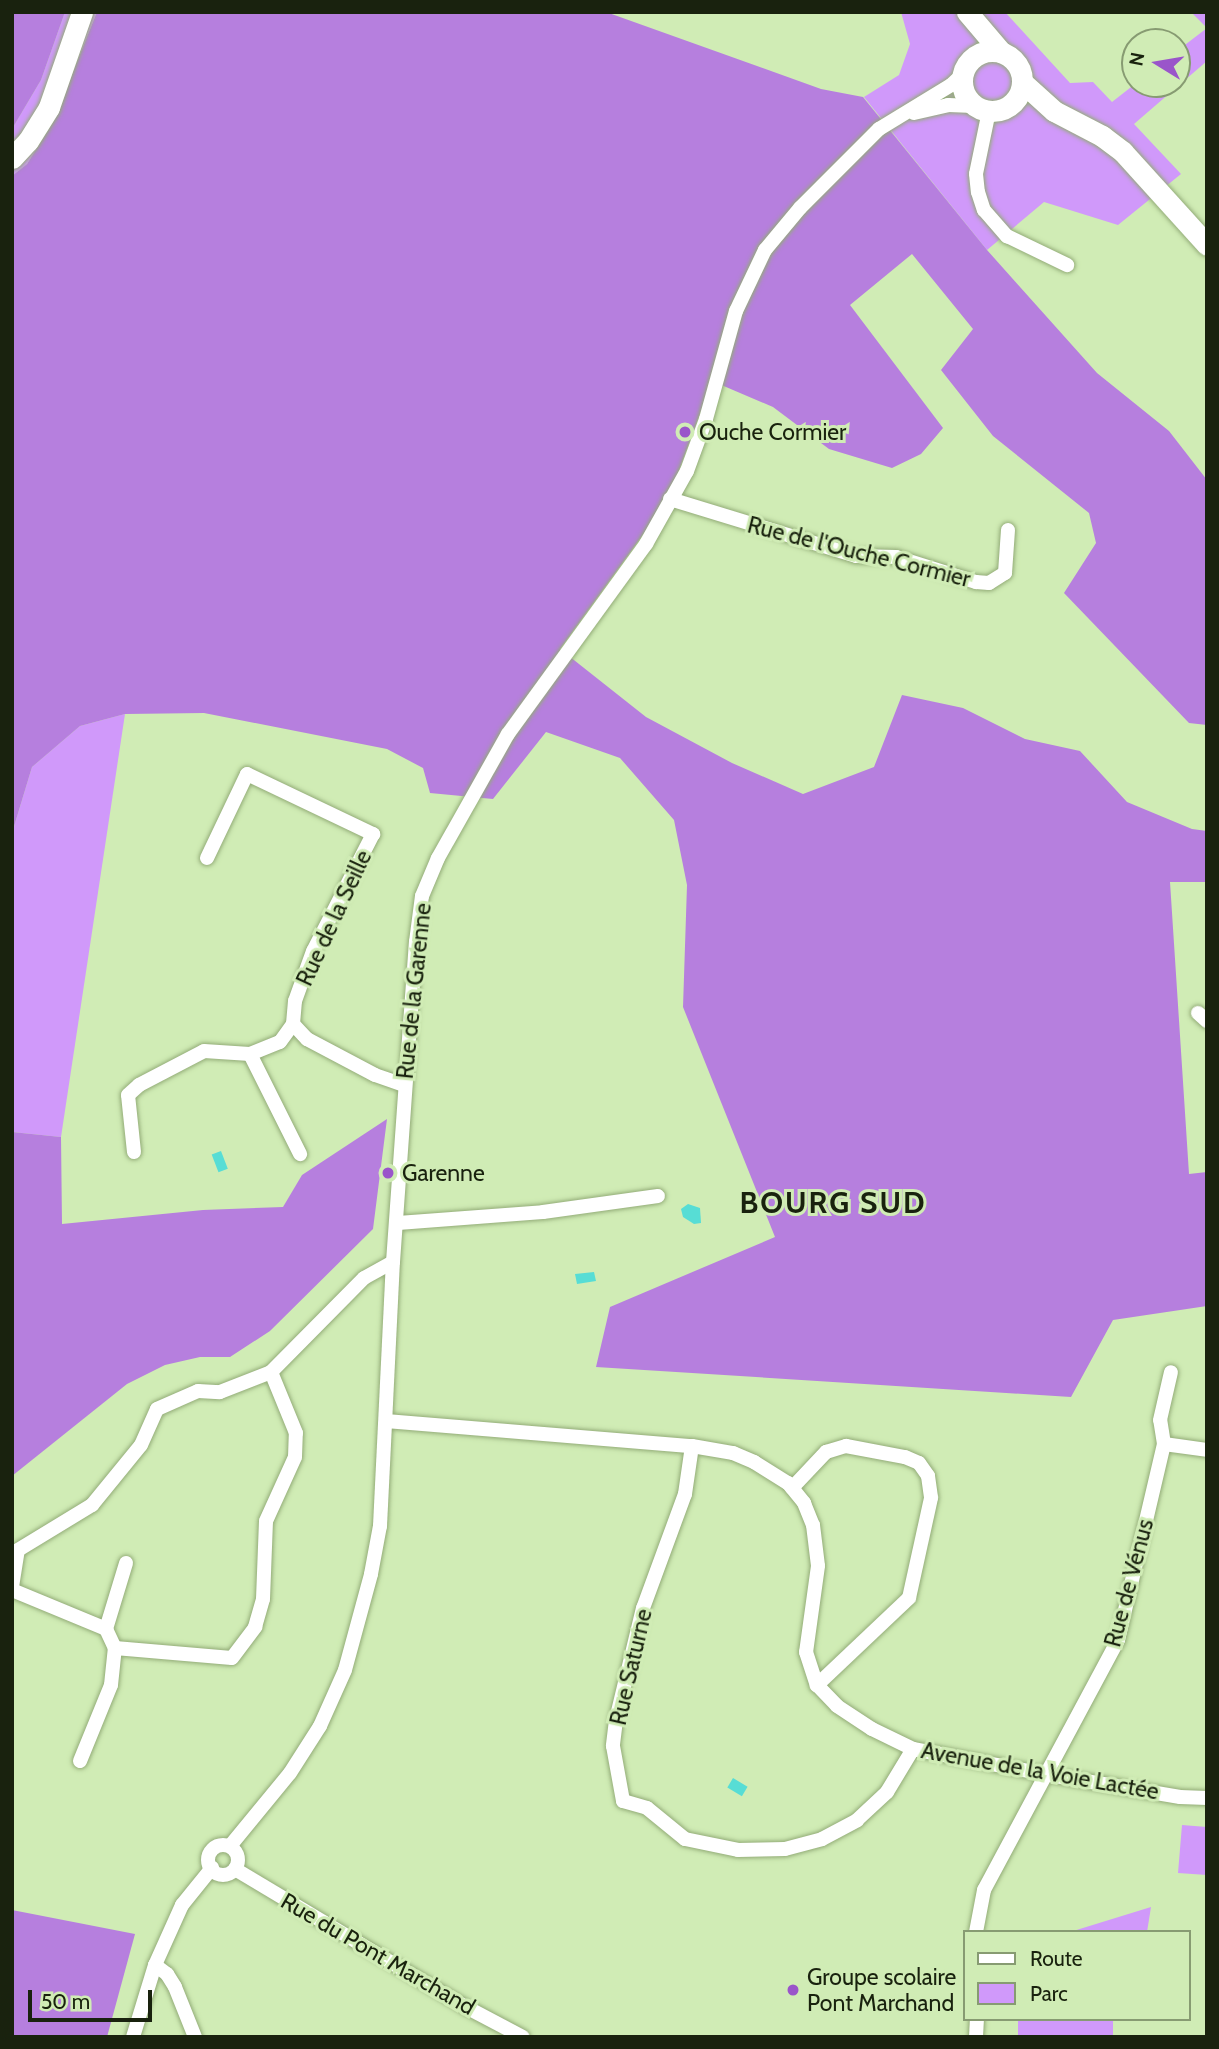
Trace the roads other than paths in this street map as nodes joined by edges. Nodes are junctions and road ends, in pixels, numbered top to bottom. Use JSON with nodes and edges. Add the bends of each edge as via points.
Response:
{"nodes":[{"id":1,"x":82,"y":12,"type":"edge"},
{"id":2,"x":965,"y":12,"type":"edge"},
{"id":3,"x":1001,"y":52,"type":"junction"},
{"id":4,"x":966,"y":68,"type":"junction"},
{"id":5,"x":1022,"y":82,"type":"junction"},
{"id":6,"x":990,"y":108,"type":"junction"},
{"id":7,"x":1054,"y":111,"type":"junction"},
{"id":8,"x":899,"y":117,"type":"junction"},
{"id":9,"x":12,"y":158,"type":"edge"},
{"id":10,"x":1207,"y":245,"type":"edge"},
{"id":11,"x":1067,"y":265,"type":"dead end"},
{"id":12,"x":670,"y":499,"type":"junction"},
{"id":13,"x":1009,"y":530,"type":"dead end"},
{"id":14,"x":206,"y":858,"type":"dead end"},
{"id":15,"x":293,"y":1024,"type":"junction"},
{"id":16,"x":250,"y":1054,"type":"junction"},
{"id":17,"x":404,"y":1086,"type":"junction"},
{"id":18,"x":134,"y":1152,"type":"dead end"},
{"id":19,"x":300,"y":1154,"type":"dead end"},
{"id":20,"x":658,"y":1196,"type":"dead end"},
{"id":21,"x":398,"y":1223,"type":"junction"},
{"id":22,"x":393,"y":1262,"type":"junction"},
{"id":23,"x":271,"y":1372,"type":"junction"},
{"id":24,"x":1171,"y":1372,"type":"dead end"},
{"id":25,"x":386,"y":1421,"type":"junction"},
{"id":26,"x":1164,"y":1444,"type":"junction"},
{"id":27,"x":692,"y":1446,"type":"junction"},
{"id":28,"x":1207,"y":1450,"type":"edge"},
{"id":29,"x":792,"y":1488,"type":"junction"},
{"id":30,"x":126,"y":1563,"type":"dead end"},
{"id":31,"x":12,"y":1589,"type":"edge"},
{"id":32,"x":106,"y":1629,"type":"junction"},
{"id":33,"x":115,"y":1648,"type":"junction"},
{"id":34,"x":817,"y":1685,"type":"junction"},
{"id":35,"x":913,"y":1748,"type":"junction"},
{"id":36,"x":80,"y":1761,"type":"dead end"},
{"id":37,"x":1044,"y":1774,"type":"junction"},
{"id":38,"x":1207,"y":1798,"type":"edge"},
{"id":39,"x":230,"y":1846,"type":"junction"},
{"id":40,"x":212,"y":1868,"type":"junction"},
{"id":41,"x":235,"y":1869,"type":"junction"},
{"id":42,"x":976,"y":1930,"type":"edge"},
{"id":43,"x":155,"y":1965,"type":"junction"},
{"id":44,"x":517,"y":2035,"type":"edge"},
{"id":45,"x":133,"y":2037,"type":"edge"},
{"id":46,"x":195,"y":2037,"type":"edge"}],
"edges":[{"from":1,"to":9,"type":"main road","via":[[49,107]]},
{"from":2,"to":3,"type":"main road"},
{"from":2,"to":4,"type":"main road"},
{"from":3,"to":4,"type":"main road","via":[[980,54]]},
{"from":3,"to":5,"type":"main road","via":[[1016,60]]},
{"from":4,"to":6,"type":"main road","via":[[964,92]]},
{"from":4,"to":8,"type":"street","name":"Rue de la Garenne","via":[[951,85]]},
{"from":5,"to":6,"type":"main road","via":[[1020,93]]},
{"from":5,"to":7,"type":"main road"},
{"from":6,"to":7,"type":"main road"},
{"from":6,"to":8,"type":"street","name":"Rue de la Garenne","via":[[948,105]]},
{"from":6,"to":11,"type":"street","via":[[976,174],[984,210],[1007,236]]},
{"from":7,"to":10,"type":"main road","via":[[1124,152]]},
{"from":8,"to":12,"type":"street","name":"Rue de la Garenne","via":[[861,146],[765,250],[736,311],[687,471]]},
{"from":12,"to":13,"type":"street","name":"Rue de l'Ouche Cormier","via":[[856,556],[896,557],[976,582],[989,583],[1005,573]]},
{"from":12,"to":17,"type":"street","name":"Rue de la Garenne","via":[[646,544],[508,734],[438,858],[420,908]]},
{"from":14,"to":15,"type":"street","name":"Rue de la Seille","via":[[247,774],[373,834],[313,951],[295,1001]]},
{"from":15,"to":16,"type":"street","via":[[280,1042]]},
{"from":15,"to":17,"type":"street","via":[[307,1039],[375,1076]]},
{"from":16,"to":18,"type":"street","via":[[204,1051],[139,1085],[128,1095]]},
{"from":16,"to":19,"type":"street"},
{"from":17,"to":21,"type":"street","name":"Rue de la Garenne"},
{"from":20,"to":21,"type":"street","via":[[543,1212]]},
{"from":21,"to":22,"type":"street","name":"Rue de la Garenne"},
{"from":22,"to":23,"type":"street","via":[[364,1278]]},
{"from":22,"to":25,"type":"street","name":"Rue de la Garenne"},
{"from":23,"to":31,"type":"street","via":[[220,1392],[198,1391],[157,1409],[141,1445],[92,1505],[18,1550]]},
{"from":23,"to":33,"type":"street","via":[[296,1433],[295,1457],[266,1521],[263,1598],[255,1627],[232,1657]]},
{"from":24,"to":26,"type":"street","name":"Rue de Vénus","via":[[1160,1420]]},
{"from":25,"to":27,"type":"street","name":"Avenue de la Voie Lactée"},
{"from":25,"to":39,"type":"street","name":"Rue de la Garenne","via":[[380,1527],[345,1670],[320,1726],[290,1773]]},
{"from":26,"to":28,"type":"street"},
{"from":26,"to":37,"type":"street","name":"Rue de Vénus","via":[[1118,1640]]},
{"from":27,"to":29,"type":"street","name":"Avenue de la Voie Lactée","via":[[733,1452],[768,1469]]},
{"from":27,"to":35,"type":"street","name":"Rue Saturne","via":[[685,1494],[643,1608],[616,1720],[613,1746],[623,1801],[646,1808],[685,1839],[738,1850],[785,1849],[822,1839],[857,1820],[887,1792]]},
{"from":29,"to":34,"type":"street","name":"Avenue de la Voie Lactée","via":[[804,1503],[817,1544],[817,1586],[806,1652]]},
{"from":29,"to":34,"type":"street","via":[[826,1452],[846,1446],[919,1463],[928,1476],[932,1498],[909,1598]]},
{"from":30,"to":32,"type":"street"},
{"from":31,"to":32,"type":"street"},
{"from":32,"to":33,"type":"street"},
{"from":33,"to":36,"type":"street","via":[[111,1685]]},
{"from":34,"to":35,"type":"street","name":"Avenue de la Voie Lactée","via":[[856,1720]]},
{"from":35,"to":37,"type":"street","name":"Avenue de la Voie Lactée"},
{"from":37,"to":38,"type":"street","name":"Avenue de la Voie Lactée"},
{"from":37,"to":42,"type":"street","name":"Rue de Vénus","via":[[984,1890]]},
{"from":39,"to":40,"type":"street","name":"Rue de la Garenne","via":[[218,1846],[211,1852]]},
{"from":39,"to":41,"type":"street","via":[[238,1856]]},
{"from":40,"to":41,"type":"street","via":[[223,1874]]},
{"from":40,"to":43,"type":"street","name":"Rue de la Garenne","via":[[182,1905]]},
{"from":41,"to":44,"type":"street","name":"Rue du Pont Marchand"},
{"from":43,"to":45,"type":"street","name":"Rue de la Garenne"},
{"from":43,"to":46,"type":"street","via":[[175,1987]]}]}
